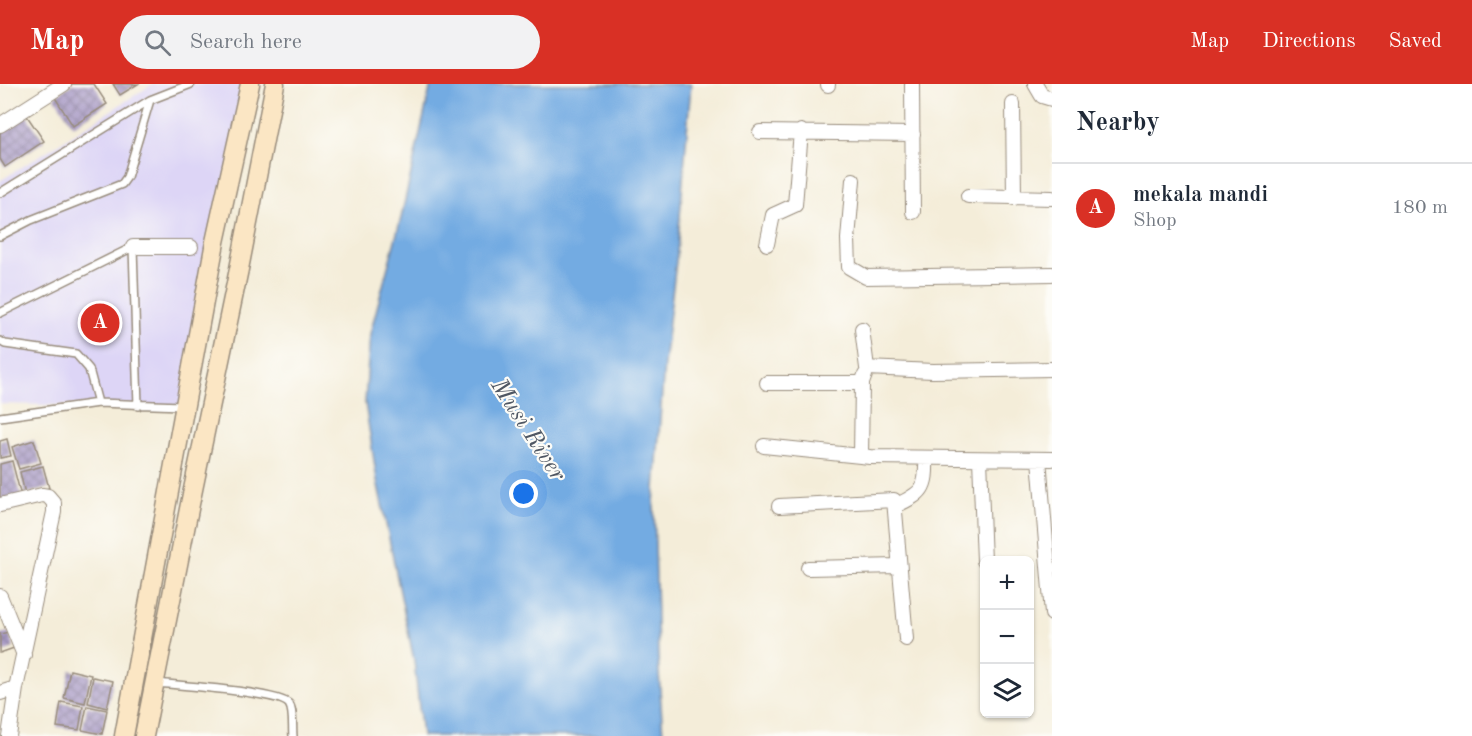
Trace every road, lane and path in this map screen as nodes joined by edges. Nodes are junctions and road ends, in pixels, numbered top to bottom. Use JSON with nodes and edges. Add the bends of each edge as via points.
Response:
{"nodes":[{"id":1,"x":191,"y":84,"type":"edge"},
{"id":2,"x":250,"y":84,"type":"edge"},
{"id":3,"x":275,"y":84,"type":"edge"},
{"id":4,"x":912,"y":84,"type":"edge"},
{"id":5,"x":1035,"y":84,"type":"edge"},
{"id":6,"x":55,"y":86,"type":"edge"},
{"id":7,"x":1052,"y":99,"type":"edge"},
{"id":8,"x":150,"y":100,"type":"junction"},
{"id":9,"x":1013,"y":104,"type":"dead end"},
{"id":10,"x":0,"y":124,"type":"edge"},
{"id":11,"x":801,"y":131,"type":"junction"},
{"id":12,"x":760,"y":132,"type":"dead end"},
{"id":13,"x":913,"y":134,"type":"junction"},
{"id":14,"x":853,"y":180,"type":"dead end"},
{"id":15,"x":0,"y":192,"type":"edge"},
{"id":16,"x":968,"y":196,"type":"dead end"},
{"id":17,"x":1014,"y":198,"type":"junction"},
{"id":18,"x":1052,"y":198,"type":"edge"},
{"id":19,"x":913,"y":212,"type":"dead end"},
{"id":20,"x":0,"y":236,"type":"edge"},
{"id":21,"x":767,"y":244,"type":"dead end"},
{"id":22,"x":133,"y":247,"type":"junction"},
{"id":23,"x":191,"y":247,"type":"joint"},
{"id":24,"x":214,"y":248,"type":"junction"},
{"id":25,"x":1052,"y":274,"type":"edge"},
{"id":26,"x":0,"y":313,"type":"edge"},
{"id":27,"x":862,"y":329,"type":"dead end"},
{"id":28,"x":0,"y":341,"type":"edge"},
{"id":29,"x":867,"y":368,"type":"junction"},
{"id":30,"x":1052,"y":369,"type":"edge"},
{"id":31,"x":767,"y":383,"type":"dead end"},
{"id":32,"x":862,"y":383,"type":"junction"},
{"id":33,"x":98,"y":404,"type":"junction"},
{"id":34,"x":138,"y":406,"type":"junction"},
{"id":35,"x":186,"y":406,"type":"junction"},
{"id":36,"x":0,"y":417,"type":"edge"},
{"id":37,"x":764,"y":446,"type":"dead end"},
{"id":38,"x":861,"y":456,"type":"junction"},
{"id":39,"x":926,"y":458,"type":"junction"},
{"id":40,"x":980,"y":459,"type":"junction"},
{"id":41,"x":1046,"y":459,"type":"edge"},
{"id":42,"x":0,"y":505,"type":"edge"},
{"id":43,"x":779,"y":506,"type":"dead end"},
{"id":44,"x":895,"y":506,"type":"junction"},
{"id":45,"x":984,"y":556,"type":"edge"},
{"id":46,"x":899,"y":566,"type":"junction"},
{"id":47,"x":808,"y":568,"type":"dead end"},
{"id":48,"x":0,"y":596,"type":"edge"},
{"id":49,"x":1052,"y":614,"type":"edge"},
{"id":50,"x":906,"y":639,"type":"dead end"},
{"id":51,"x":24,"y":655,"type":"junction"},
{"id":52,"x":156,"y":683,"type":"junction"},
{"id":53,"x":16,"y":688,"type":"junction"},
{"id":54,"x":0,"y":693,"type":"edge"},
{"id":55,"x":9,"y":736,"type":"edge"},
{"id":56,"x":124,"y":736,"type":"edge"},
{"id":57,"x":144,"y":736,"type":"edge"},
{"id":58,"x":293,"y":736,"type":"edge"}],
"edges":[{"from":1,"to":8,"type":"lane"},
{"from":2,"to":24,"type":"street"},
{"from":3,"to":52,"type":"street"},
{"from":4,"to":13,"type":"street"},
{"from":5,"to":7,"type":"street","via":[[1042,96]]},
{"from":6,"to":10,"type":"street"},
{"from":8,"to":15,"type":"lane"},
{"from":8,"to":20,"type":"lane","via":[[122,184]]},
{"from":9,"to":17,"type":"street"},
{"from":11,"to":12,"type":"street"},
{"from":11,"to":13,"type":"street"},
{"from":11,"to":21,"type":"street","via":[[795,205],[773,215]]},
{"from":13,"to":19,"type":"street"},
{"from":14,"to":25,"type":"street","via":[[849,267],[866,278]]},
{"from":16,"to":17,"type":"street"},
{"from":17,"to":18,"type":"street"},
{"from":22,"to":23,"type":"street"},
{"from":22,"to":26,"type":"lane"},
{"from":22,"to":34,"type":"lane"},
{"from":23,"to":24,"type":"lane"},
{"from":24,"to":35,"type":"street"},
{"from":27,"to":29,"type":"street"},
{"from":28,"to":33,"type":"lane","via":[[75,354],[89,369]]},
{"from":29,"to":30,"type":"street"},
{"from":29,"to":32,"type":"street"},
{"from":31,"to":32,"type":"street"},
{"from":32,"to":38,"type":"street"},
{"from":33,"to":34,"type":"lane"},
{"from":33,"to":36,"type":"lane"},
{"from":34,"to":35,"type":"lane"},
{"from":35,"to":56,"type":"street"},
{"from":37,"to":38,"type":"street"},
{"from":38,"to":39,"type":"street"},
{"from":39,"to":40,"type":"street"},
{"from":39,"to":44,"type":"street","via":[[926,478],[917,495]]},
{"from":40,"to":41,"type":"street"},
{"from":40,"to":45,"type":"street"},
{"from":41,"to":49,"type":"street"},
{"from":42,"to":51,"type":"street","via":[[42,495],[54,503]]},
{"from":43,"to":44,"type":"street","via":[[894,500]]},
{"from":44,"to":46,"type":"street"},
{"from":46,"to":47,"type":"street"},
{"from":46,"to":50,"type":"street"},
{"from":48,"to":51,"type":"street"},
{"from":51,"to":53,"type":"street"},
{"from":52,"to":57,"type":"street"},
{"from":52,"to":58,"type":"lane","via":[[284,700],[291,710]]},
{"from":53,"to":54,"type":"street"},
{"from":53,"to":55,"type":"street"}]}
